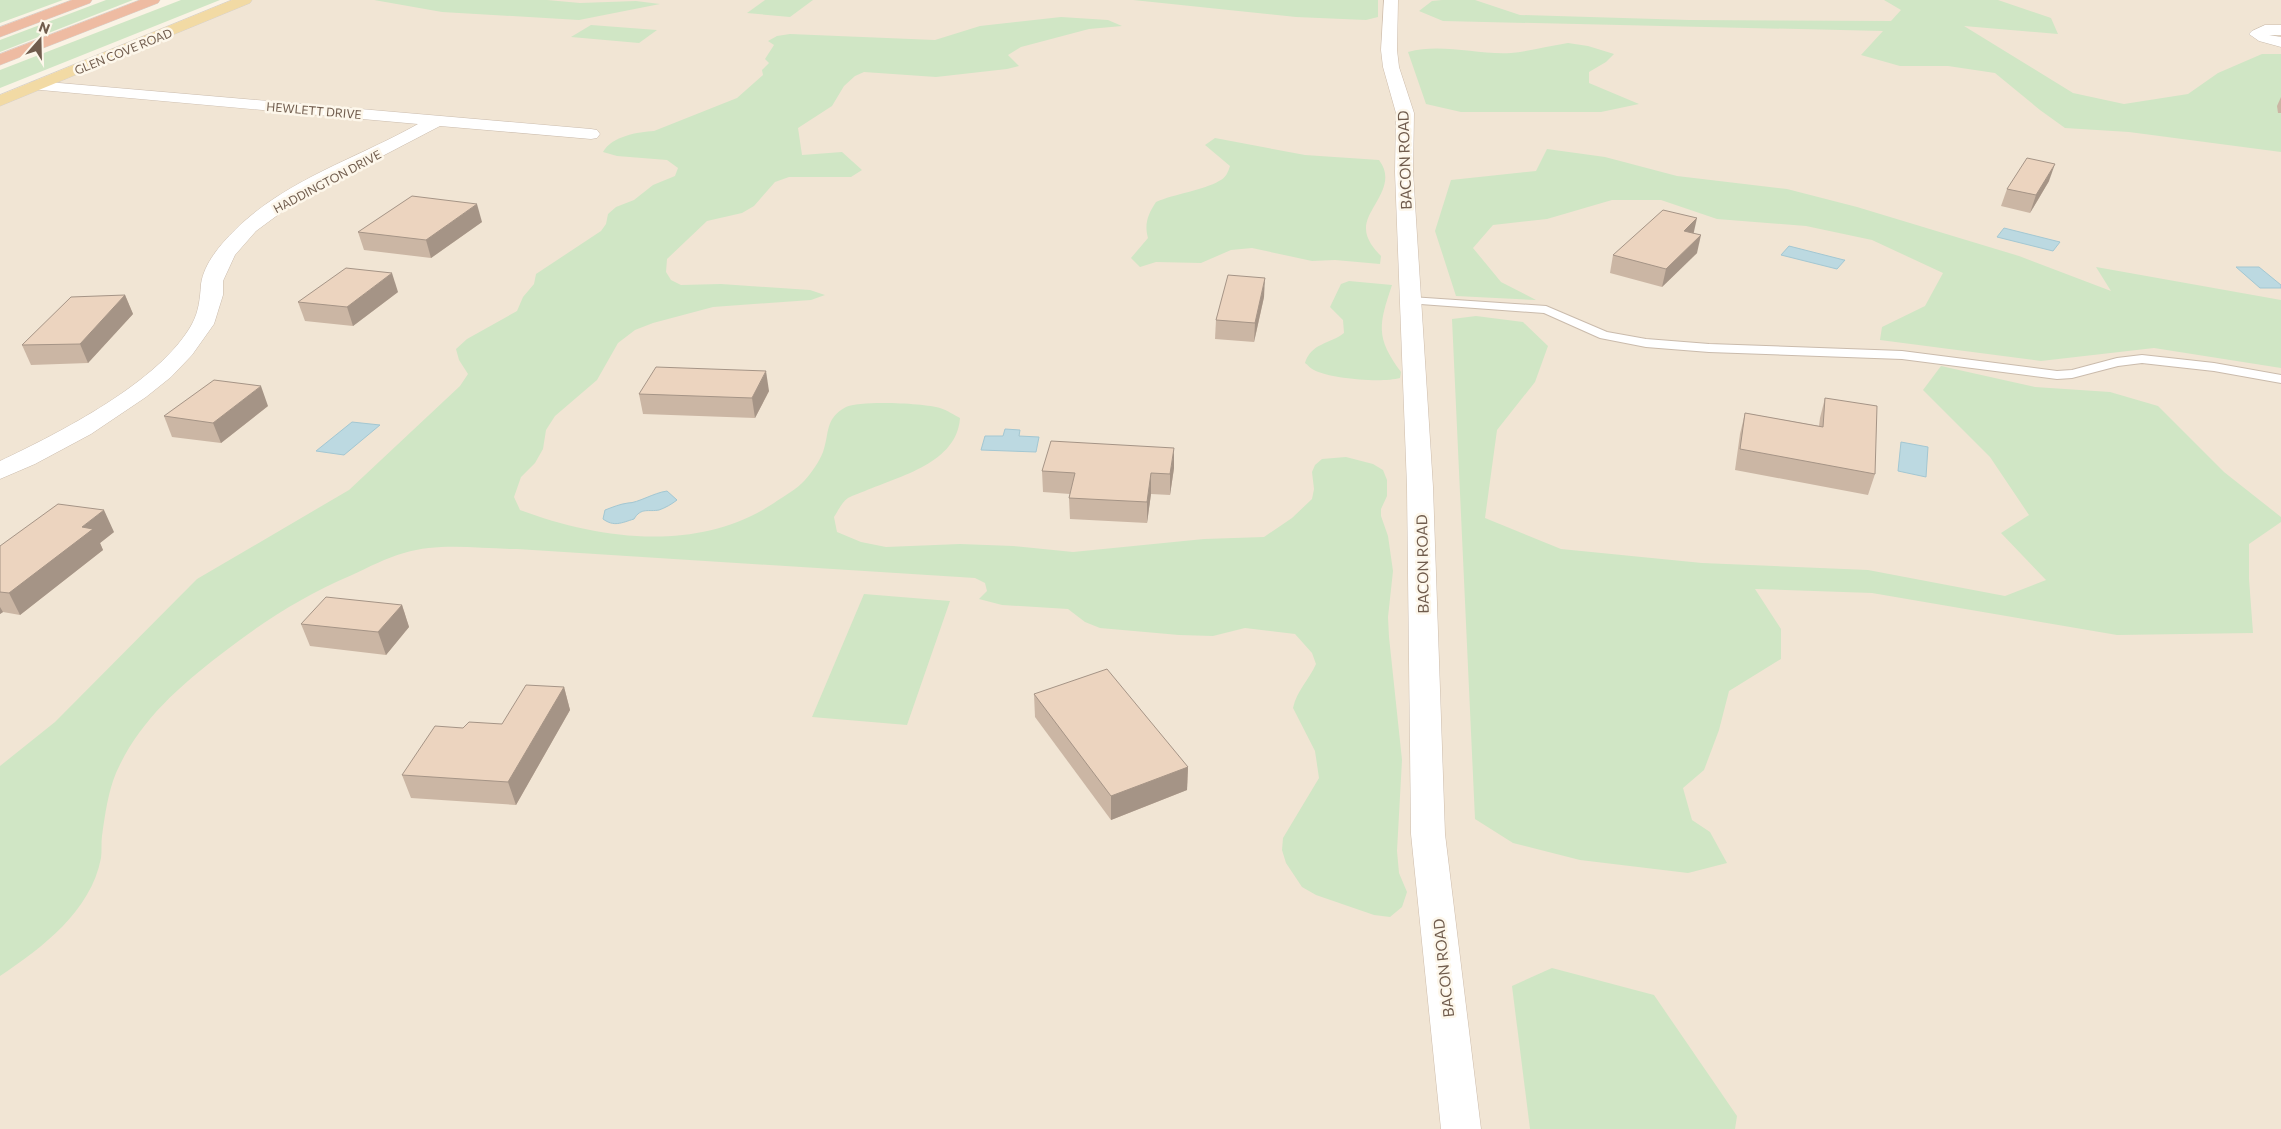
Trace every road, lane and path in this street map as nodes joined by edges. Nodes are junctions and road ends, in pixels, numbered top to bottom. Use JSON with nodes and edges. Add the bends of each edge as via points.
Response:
{"nodes":[{"id":1,"x":85,"y":0,"type":"edge"},
{"id":2,"x":153,"y":0,"type":"edge"},
{"id":3,"x":245,"y":0,"type":"edge"},
{"id":4,"x":1391,"y":0,"type":"edge"},
{"id":5,"x":2281,"y":30,"type":"edge"},
{"id":6,"x":0,"y":32,"type":"edge"},
{"id":7,"x":2281,"y":42,"type":"edge"},
{"id":8,"x":0,"y":60,"type":"edge"},
{"id":9,"x":36,"y":86,"type":"junction"},
{"id":10,"x":0,"y":101,"type":"edge"},
{"id":11,"x":437,"y":121,"type":"junction"},
{"id":12,"x":592,"y":134,"type":"dead end"},
{"id":13,"x":1411,"y":301,"type":"junction"},
{"id":14,"x":2281,"y":379,"type":"edge"},
{"id":15,"x":0,"y":471,"type":"edge"},
{"id":16,"x":1461,"y":1129,"type":"edge"}],
"edges":[{"from":1,"to":6,"type":"highway"},
{"from":2,"to":8,"type":"highway"},
{"from":3,"to":9,"type":"main road","name":"GLEN COVE ROAD"},
{"from":4,"to":13,"type":"street","name":"BACON ROAD","via":[[1391,67],[1405,113],[1404,172]]},
{"from":5,"to":7,"type":"street","via":[[2265,30],[2257,34]]},
{"from":9,"to":10,"type":"main road","name":"GLEN COVE ROAD"},
{"from":9,"to":11,"type":"street","name":"HEWLETT DRIVE"},
{"from":11,"to":12,"type":"street","name":"HEWLETT DRIVE"},
{"from":11,"to":15,"type":"street","name":"HADDINGTON DRIVE","via":[[271,210],[229,247],[212,280],[202,326],[179,356],[138,392],[110,411]]},
{"from":13,"to":14,"type":"lane","via":[[1546,310],[1604,335],[1646,343],[1902,355],[2057,375],[2142,359]]},
{"from":13,"to":16,"type":"street","name":"BACON ROAD","via":[[1420,487],[1428,834]]}]}
